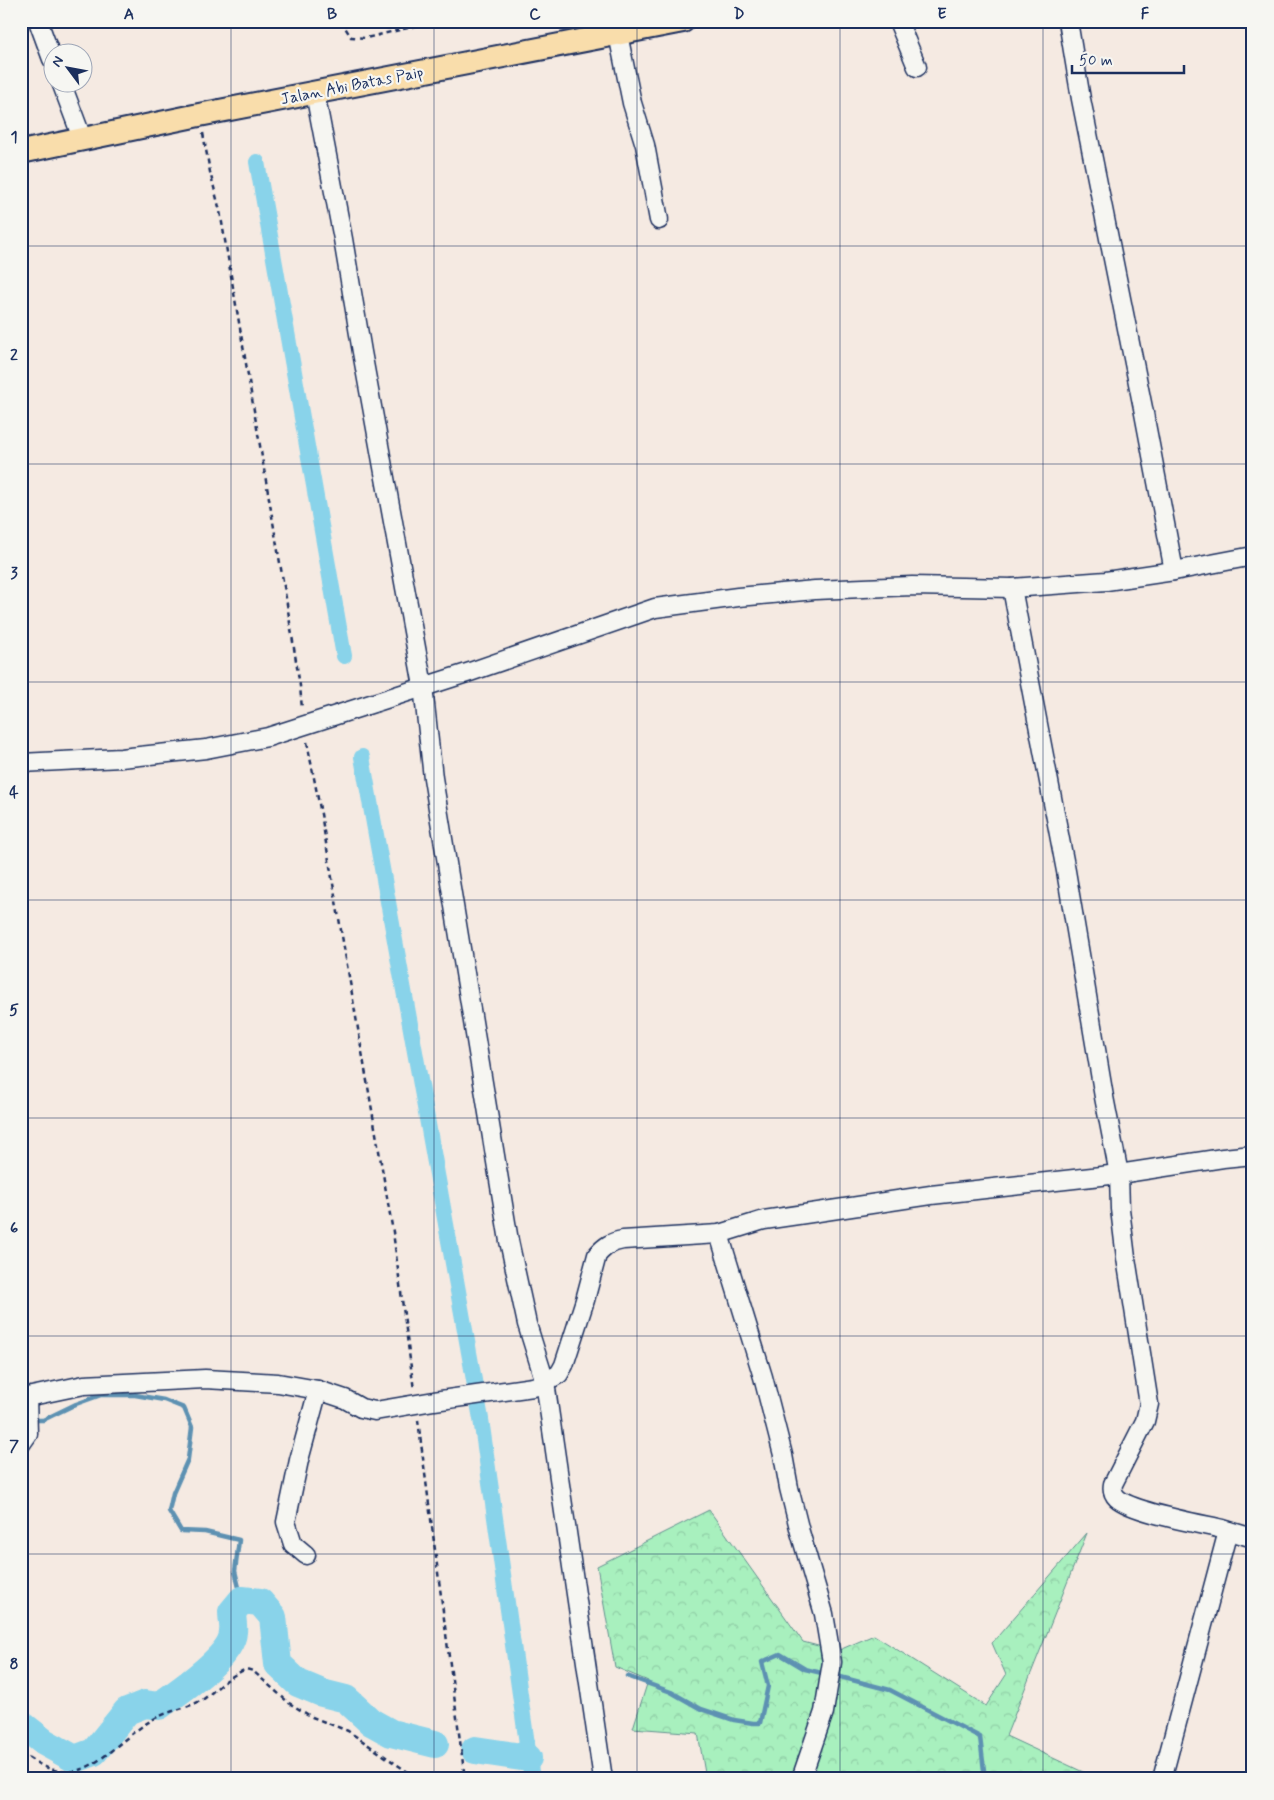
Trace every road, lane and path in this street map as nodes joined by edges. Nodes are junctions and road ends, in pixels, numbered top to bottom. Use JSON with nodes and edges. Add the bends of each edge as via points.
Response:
{"nodes":[{"id":1,"x":38,"y":21,"type":"edge"},
{"id":2,"x":341,"y":21,"type":"edge"},
{"id":3,"x":437,"y":21,"type":"edge"},
{"id":4,"x":683,"y":21,"type":"edge"},
{"id":5,"x":898,"y":21,"type":"edge"},
{"id":6,"x":1068,"y":21,"type":"edge"},
{"id":7,"x":618,"y":34,"type":"junction"},
{"id":8,"x":46,"y":42,"type":"edge"},
{"id":9,"x":917,"y":67,"type":"dead end"},
{"id":10,"x":65,"y":92,"type":"edge"},
{"id":11,"x":310,"y":94,"type":"junction"},
{"id":12,"x":206,"y":114,"type":"junction"},
{"id":13,"x":82,"y":138,"type":"junction"},
{"id":14,"x":21,"y":152,"type":"edge"},
{"id":15,"x":659,"y":220,"type":"dead end"},
{"id":16,"x":1253,"y":556,"type":"edge"},
{"id":17,"x":1174,"y":571,"type":"junction"},
{"id":18,"x":1012,"y":588,"type":"junction"},
{"id":19,"x":423,"y":686,"type":"junction"},
{"id":20,"x":304,"y":726,"type":"junction"},
{"id":21,"x":21,"y":763,"type":"edge"},
{"id":22,"x":1253,"y":1155,"type":"edge"},
{"id":23,"x":1118,"y":1174,"type":"junction"},
{"id":24,"x":719,"y":1234,"type":"junction"},
{"id":25,"x":539,"y":1384,"type":"junction"},
{"id":26,"x":318,"y":1390,"type":"junction"},
{"id":27,"x":25,"y":1400,"type":"edge"},
{"id":28,"x":416,"y":1405,"type":"junction"},
{"id":29,"x":25,"y":1439,"type":"edge"},
{"id":30,"x":1228,"y":1530,"type":"junction"},
{"id":31,"x":1253,"y":1538,"type":"edge"},
{"id":32,"x":306,"y":1554,"type":"dead end"},
{"id":33,"x":21,"y":1752,"type":"edge"},
{"id":34,"x":418,"y":1779,"type":"edge"},
{"id":35,"x":465,"y":1779,"type":"edge"},
{"id":36,"x":603,"y":1779,"type":"edge"},
{"id":37,"x":801,"y":1779,"type":"edge"},
{"id":38,"x":1162,"y":1779,"type":"edge"}],
"edges":[{"from":1,"to":8,"type":"street"},
{"from":2,"to":3,"type":"path","via":[[351,37],[366,38]]},
{"from":4,"to":7,"type":"main road","name":"Jalan Abi Batas Paip"},
{"from":5,"to":9,"type":"street"},
{"from":6,"to":17,"type":"street"},
{"from":7,"to":11,"type":"main road","name":"Jalan Abi Batas Paip"},
{"from":7,"to":15,"type":"street"},
{"from":10,"to":13,"type":"street"},
{"from":11,"to":12,"type":"main road","name":"Jalan Abi Batas Paip"},
{"from":11,"to":19,"type":"street","via":[[343,240]]},
{"from":12,"to":13,"type":"main road","name":"Jalan Abi Batas Paip"},
{"from":12,"to":20,"type":"path","via":[[210,172],[220,211],[287,604]]},
{"from":13,"to":14,"type":"main road","name":"Jalan Abi Batas Paip"},
{"from":16,"to":17,"type":"street"},
{"from":17,"to":18,"type":"street","via":[[1106,581]]},
{"from":18,"to":19,"type":"street","via":[[912,586],[815,590],[655,608]]},
{"from":18,"to":23,"type":"street","via":[[1066,871]]},
{"from":19,"to":20,"type":"street"},
{"from":19,"to":25,"type":"street","via":[[433,778],[509,1242]]},
{"from":20,"to":21,"type":"street","via":[[206,749],[121,758]]},
{"from":20,"to":28,"type":"path","via":[[393,1232]]},
{"from":22,"to":23,"type":"street"},
{"from":23,"to":24,"type":"street","via":[[837,1209],[764,1220]]},
{"from":23,"to":30,"type":"street","via":[[1126,1258],[1149,1404],[1145,1421],[1113,1484],[1113,1493],[1130,1506]]},
{"from":24,"to":25,"type":"street","via":[[623,1240],[603,1247],[597,1255],[564,1365],[559,1374]]},
{"from":24,"to":37,"type":"street","via":[[763,1377],[800,1532],[824,1614],[832,1662],[828,1694]]},
{"from":25,"to":28,"type":"street"},
{"from":25,"to":36,"type":"street"},
{"from":26,"to":27,"type":"street","via":[[278,1383],[205,1379],[84,1385]]},
{"from":26,"to":28,"type":"street","via":[[375,1412]]},
{"from":26,"to":32,"type":"street","via":[[286,1522],[293,1544]]},
{"from":27,"to":29,"type":"street"},
{"from":28,"to":35,"type":"path"},
{"from":30,"to":31,"type":"street"},
{"from":30,"to":38,"type":"street"},
{"from":33,"to":34,"type":"path","via":[[31,1761],[59,1774],[87,1770],[153,1719],[203,1700],[246,1669],[253,1670],[289,1703],[312,1717],[348,1731]]}]}
